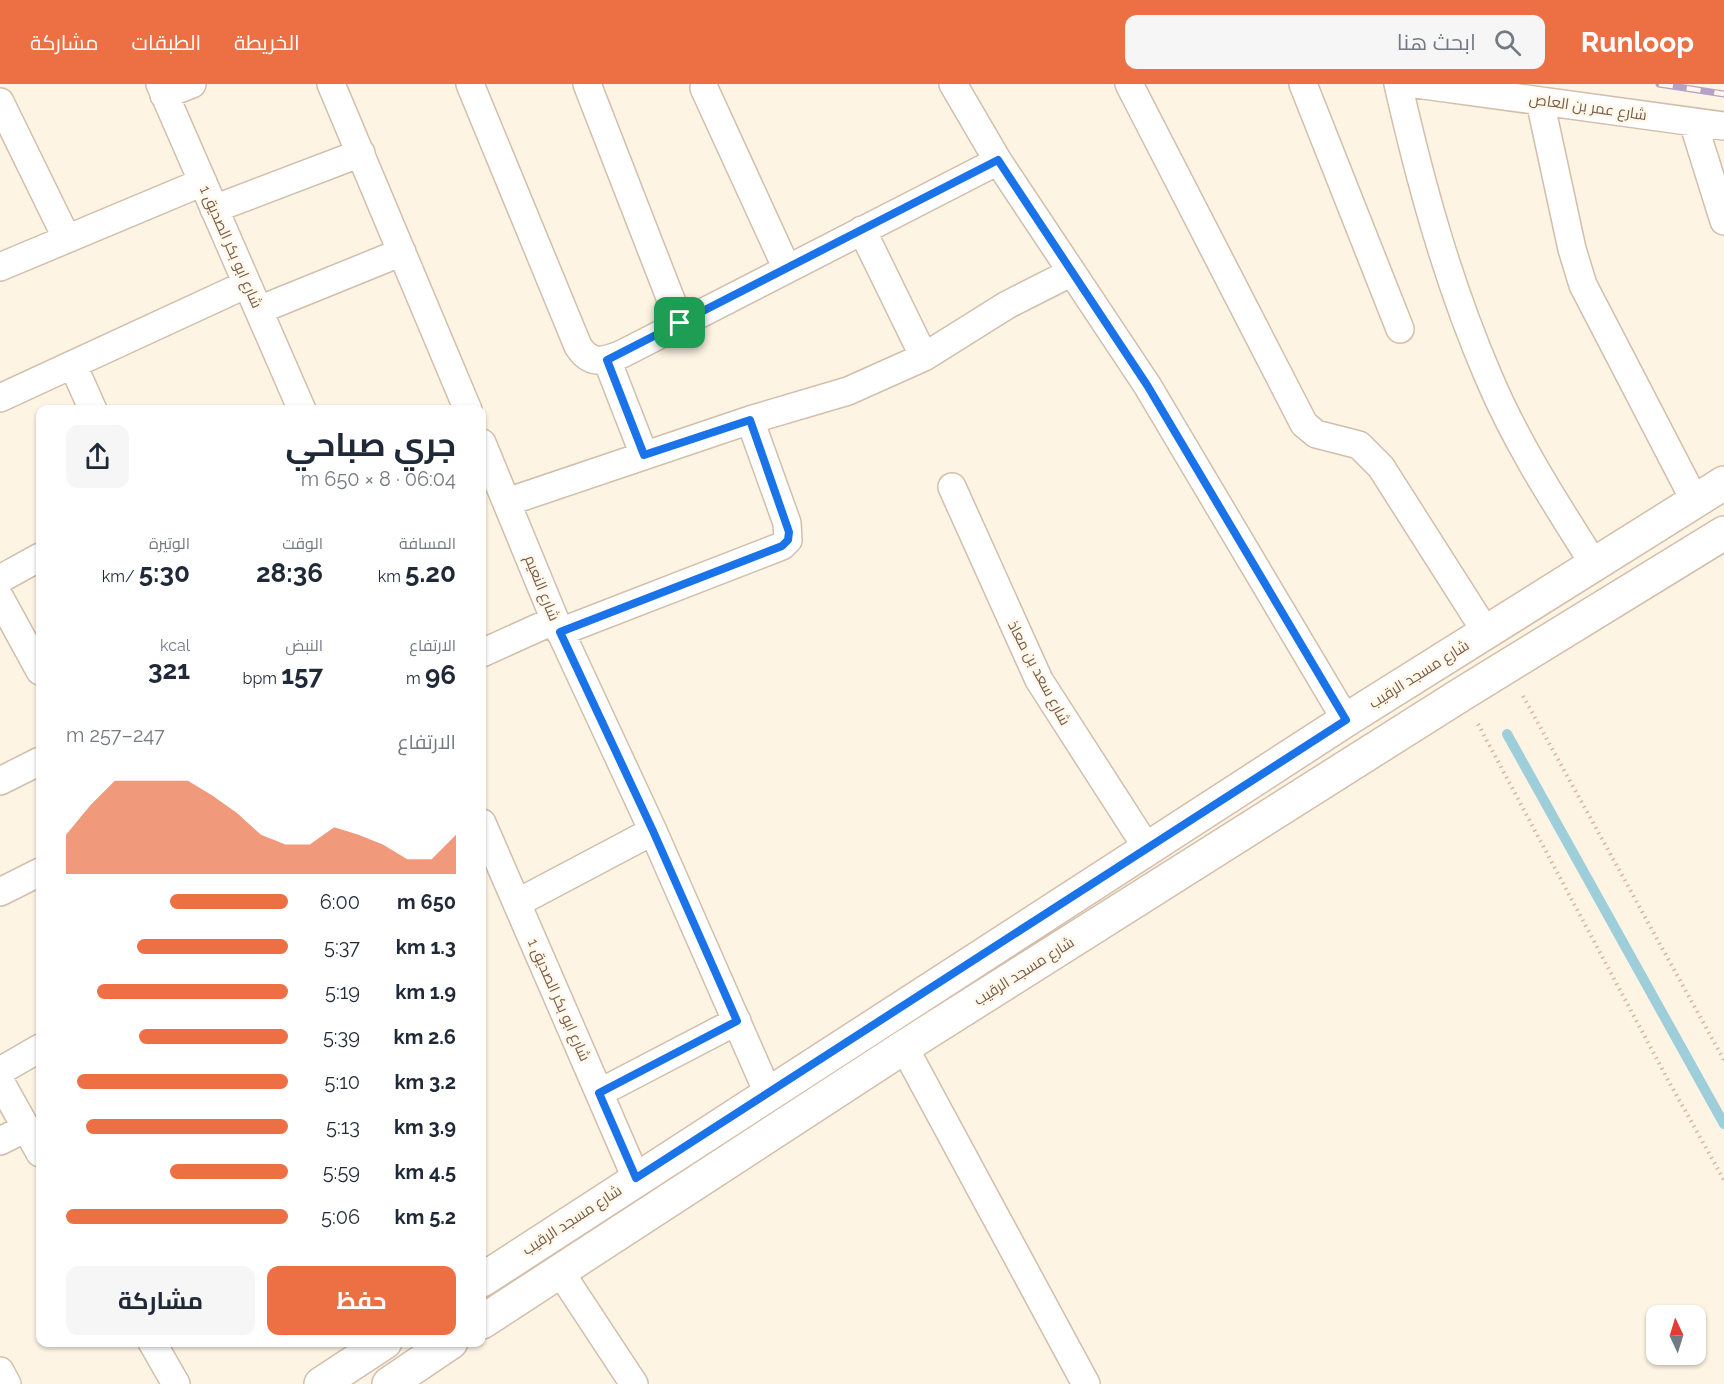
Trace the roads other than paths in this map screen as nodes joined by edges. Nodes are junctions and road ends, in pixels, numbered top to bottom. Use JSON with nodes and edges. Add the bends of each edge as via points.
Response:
{"nodes":[{"id":1,"x":192,"y":84,"type":"edge"},
{"id":2,"x":331,"y":84,"type":"edge"},
{"id":3,"x":470,"y":84,"type":"edge"},
{"id":4,"x":588,"y":84,"type":"edge"},
{"id":5,"x":953,"y":84,"type":"edge"},
{"id":6,"x":1130,"y":84,"type":"edge"},
{"id":7,"x":1303,"y":84,"type":"edge"},
{"id":8,"x":1398,"y":84,"type":"edge"},
{"id":9,"x":1416,"y":84,"type":"edge"},
{"id":10,"x":704,"y":88,"type":"dead end"},
{"id":11,"x":162,"y":89,"type":"edge"},
{"id":12,"x":1540,"y":101,"type":"junction"},
{"id":13,"x":0,"y":102,"type":"edge"},
{"id":14,"x":1693,"y":122,"type":"junction"},
{"id":15,"x":1724,"y":126,"type":"edge"},
{"id":16,"x":361,"y":153,"type":"junction"},
{"id":17,"x":998,"y":160,"type":"junction"},
{"id":18,"x":203,"y":182,"type":"junction"},
{"id":19,"x":214,"y":209,"type":"junction"},
{"id":20,"x":1724,"y":222,"type":"edge"},
{"id":21,"x":862,"y":230,"type":"junction"},
{"id":22,"x":67,"y":239,"type":"junction"},
{"id":23,"x":402,"y":252,"type":"junction"},
{"id":24,"x":0,"y":266,"type":"edge"},
{"id":25,"x":787,"y":268,"type":"junction"},
{"id":26,"x":1072,"y":272,"type":"junction"},
{"id":27,"x":247,"y":284,"type":"junction"},
{"id":28,"x":259,"y":310,"type":"junction"},
{"id":29,"x":680,"y":323,"type":"junction"},
{"id":30,"x":1400,"y":329,"type":"dead end"},
{"id":31,"x":924,"y":357,"type":"junction"},
{"id":32,"x":607,"y":360,"type":"junction"},
{"id":33,"x":73,"y":365,"type":"junction"},
{"id":34,"x":0,"y":398,"type":"edge"},
{"id":35,"x":91,"y":405,"type":"edge"},
{"id":36,"x":300,"y":405,"type":"edge"},
{"id":37,"x":466,"y":405,"type":"edge"},
{"id":38,"x":750,"y":420,"type":"junction"},
{"id":39,"x":644,"y":455,"type":"junction"},
{"id":40,"x":486,"y":458,"type":"edge"},
{"id":41,"x":1724,"y":483,"type":"edge"},
{"id":42,"x":952,"y":487,"type":"dead end"},
{"id":43,"x":497,"y":501,"type":"edge"},
{"id":44,"x":1695,"y":501,"type":"junction"},
{"id":45,"x":1724,"y":533,"type":"edge"},
{"id":46,"x":36,"y":559,"type":"edge"},
{"id":47,"x":1594,"y":564,"type":"junction"},
{"id":48,"x":0,"y":579,"type":"edge"},
{"id":49,"x":0,"y":598,"type":"edge"},
{"id":50,"x":557,"y":626,"type":"junction"},
{"id":51,"x":1486,"y":632,"type":"junction"},
{"id":52,"x":486,"y":652,"type":"edge"},
{"id":53,"x":36,"y":664,"type":"edge"},
{"id":54,"x":1346,"y":720,"type":"junction"},
{"id":55,"x":36,"y":763,"type":"edge"},
{"id":56,"x":0,"y":781,"type":"edge"},
{"id":57,"x":653,"y":831,"type":"junction"},
{"id":58,"x":486,"y":832,"type":"edge"},
{"id":59,"x":1147,"y":848,"type":"junction"},
{"id":60,"x":36,"y":874,"type":"edge"},
{"id":61,"x":0,"y":892,"type":"edge"},
{"id":62,"x":517,"y":903,"type":"junction"},
{"id":63,"x":737,"y":1021,"type":"junction"},
{"id":64,"x":904,"y":1047,"type":"junction"},
{"id":65,"x":36,"y":1050,"type":"edge"},
{"id":66,"x":0,"y":1071,"type":"edge"},
{"id":67,"x":0,"y":1081,"type":"edge"},
{"id":68,"x":599,"y":1093,"type":"junction"},
{"id":69,"x":768,"y":1093,"type":"junction"},
{"id":70,"x":26,"y":1128,"type":"junction"},
{"id":71,"x":0,"y":1141,"type":"edge"},
{"id":72,"x":36,"y":1146,"type":"edge"},
{"id":73,"x":636,"y":1178,"type":"junction"},
{"id":74,"x":559,"y":1270,"type":"junction"},
{"id":75,"x":486,"y":1277,"type":"edge"},
{"id":76,"x":486,"y":1319,"type":"edge"},
{"id":77,"x":155,"y":1347,"type":"edge"},
{"id":78,"x":377,"y":1347,"type":"edge"},
{"id":79,"x":444,"y":1347,"type":"edge"},
{"id":80,"x":0,"y":1371,"type":"edge"},
{"id":81,"x":7,"y":1384,"type":"edge"},
{"id":82,"x":176,"y":1384,"type":"edge"},
{"id":83,"x":321,"y":1384,"type":"edge"},
{"id":84,"x":389,"y":1384,"type":"edge"},
{"id":85,"x":634,"y":1384,"type":"edge"},
{"id":86,"x":1086,"y":1384,"type":"edge"}],
"edges":[{"from":1,"to":11,"type":"street"},
{"from":2,"to":16,"type":"street"},
{"from":3,"to":32,"type":"street","via":[[578,346],[584,356],[595,361]]},
{"from":4,"to":29,"type":"street"},
{"from":5,"to":17,"type":"street"},
{"from":6,"to":51,"type":"street","via":[[1304,424],[1316,434],[1359,445],[1381,467]]},
{"from":7,"to":30,"type":"street"},
{"from":8,"to":47,"type":"street","via":[[1420,180],[1450,281],[1490,380],[1538,474]]},
{"from":9,"to":12,"type":"street","name":"شارع عمر بن العاص"},
{"from":10,"to":25,"type":"street"},
{"from":11,"to":18,"type":"street","name":"شارع ابو بكر الصديق 1"},
{"from":12,"to":14,"type":"street","name":"شارع عمر بن العاص"},
{"from":12,"to":44,"type":"street","via":[[1583,285]]},
{"from":13,"to":22,"type":"street"},
{"from":14,"to":15,"type":"street","name":"شارع عمر بن العاص"},
{"from":14,"to":20,"type":"street"},
{"from":16,"to":19,"type":"street"},
{"from":16,"to":23,"type":"street"},
{"from":17,"to":21,"type":"street"},
{"from":17,"to":26,"type":"street"},
{"from":18,"to":19,"type":"street","name":"شارع ابو بكر الصديق 1"},
{"from":18,"to":22,"type":"street"},
{"from":19,"to":27,"type":"street","name":"شارع ابو بكر الصديق 1"},
{"from":21,"to":25,"type":"street"},
{"from":21,"to":31,"type":"street"},
{"from":22,"to":24,"type":"street"},
{"from":23,"to":28,"type":"street"},
{"from":23,"to":37,"type":"street"},
{"from":25,"to":29,"type":"street"},
{"from":26,"to":31,"type":"street","via":[[1007,305]]},
{"from":26,"to":54,"type":"street","via":[[1147,385]]},
{"from":27,"to":28,"type":"street","name":"شارع ابو بكر الصديق 1"},
{"from":27,"to":33,"type":"street"},
{"from":28,"to":36,"type":"street","name":"شارع ابو بكر الصديق 1"},
{"from":29,"to":32,"type":"street"},
{"from":31,"to":38,"type":"street","via":[[848,391]]},
{"from":32,"to":39,"type":"street"},
{"from":33,"to":34,"type":"street"},
{"from":33,"to":35,"type":"street"},
{"from":38,"to":39,"type":"street"},
{"from":38,"to":50,"type":"street","via":[[787,523],[788,540],[782,546]]},
{"from":39,"to":43,"type":"street"},
{"from":40,"to":43,"type":"street","name":"شارع النعيم"},
{"from":41,"to":44,"type":"main road","name":"شارع مسجد الرقيب"},
{"from":42,"to":59,"type":"street","name":"شارع سعد بن معاذ","via":[[1039,681]]},
{"from":43,"to":50,"type":"street","name":"شارع النعيم"},
{"from":44,"to":47,"type":"main road","name":"شارع مسجد الرقيب"},
{"from":45,"to":64,"type":"main road","name":"شارع مسجد الرقيب"},
{"from":46,"to":48,"type":"street"},
{"from":47,"to":51,"type":"main road","name":"شارع مسجد الرقيب"},
{"from":49,"to":53,"type":"street"},
{"from":50,"to":52,"type":"street"},
{"from":50,"to":57,"type":"street","name":"شارع النعيم"},
{"from":51,"to":54,"type":"main road","name":"شارع مسجد الرقيب"},
{"from":54,"to":59,"type":"main road","name":"شارع مسجد الرقيب"},
{"from":55,"to":56,"type":"street"},
{"from":57,"to":62,"type":"street"},
{"from":57,"to":63,"type":"street","name":"شارع النعيم"},
{"from":58,"to":62,"type":"street","name":"شارع ابو بكر الصديق 1"},
{"from":59,"to":69,"type":"main road","name":"شارع مسجد الرقيب"},
{"from":60,"to":61,"type":"street"},
{"from":62,"to":68,"type":"street","name":"شارع ابو بكر الصديق 1"},
{"from":63,"to":68,"type":"street"},
{"from":63,"to":69,"type":"street","name":"شارع النعيم"},
{"from":64,"to":74,"type":"main road","name":"شارع مسجد الرقيب"},
{"from":64,"to":86,"type":"street"},
{"from":65,"to":66,"type":"street"},
{"from":67,"to":70,"type":"street"},
{"from":68,"to":73,"type":"street","name":"شارع ابو بكر الصديق 1"},
{"from":69,"to":73,"type":"main road","name":"شارع مسجد الرقيب"},
{"from":70,"to":71,"type":"street"},
{"from":70,"to":72,"type":"street"},
{"from":73,"to":75,"type":"main road","name":"شارع مسجد الرقيب"},
{"from":74,"to":76,"type":"main road","name":"شارع مسجد الرقيب"},
{"from":74,"to":85,"type":"street"},
{"from":77,"to":82,"type":"street"},
{"from":78,"to":83,"type":"main road"},
{"from":79,"to":84,"type":"main road"},
{"from":80,"to":81,"type":"street"}]}
